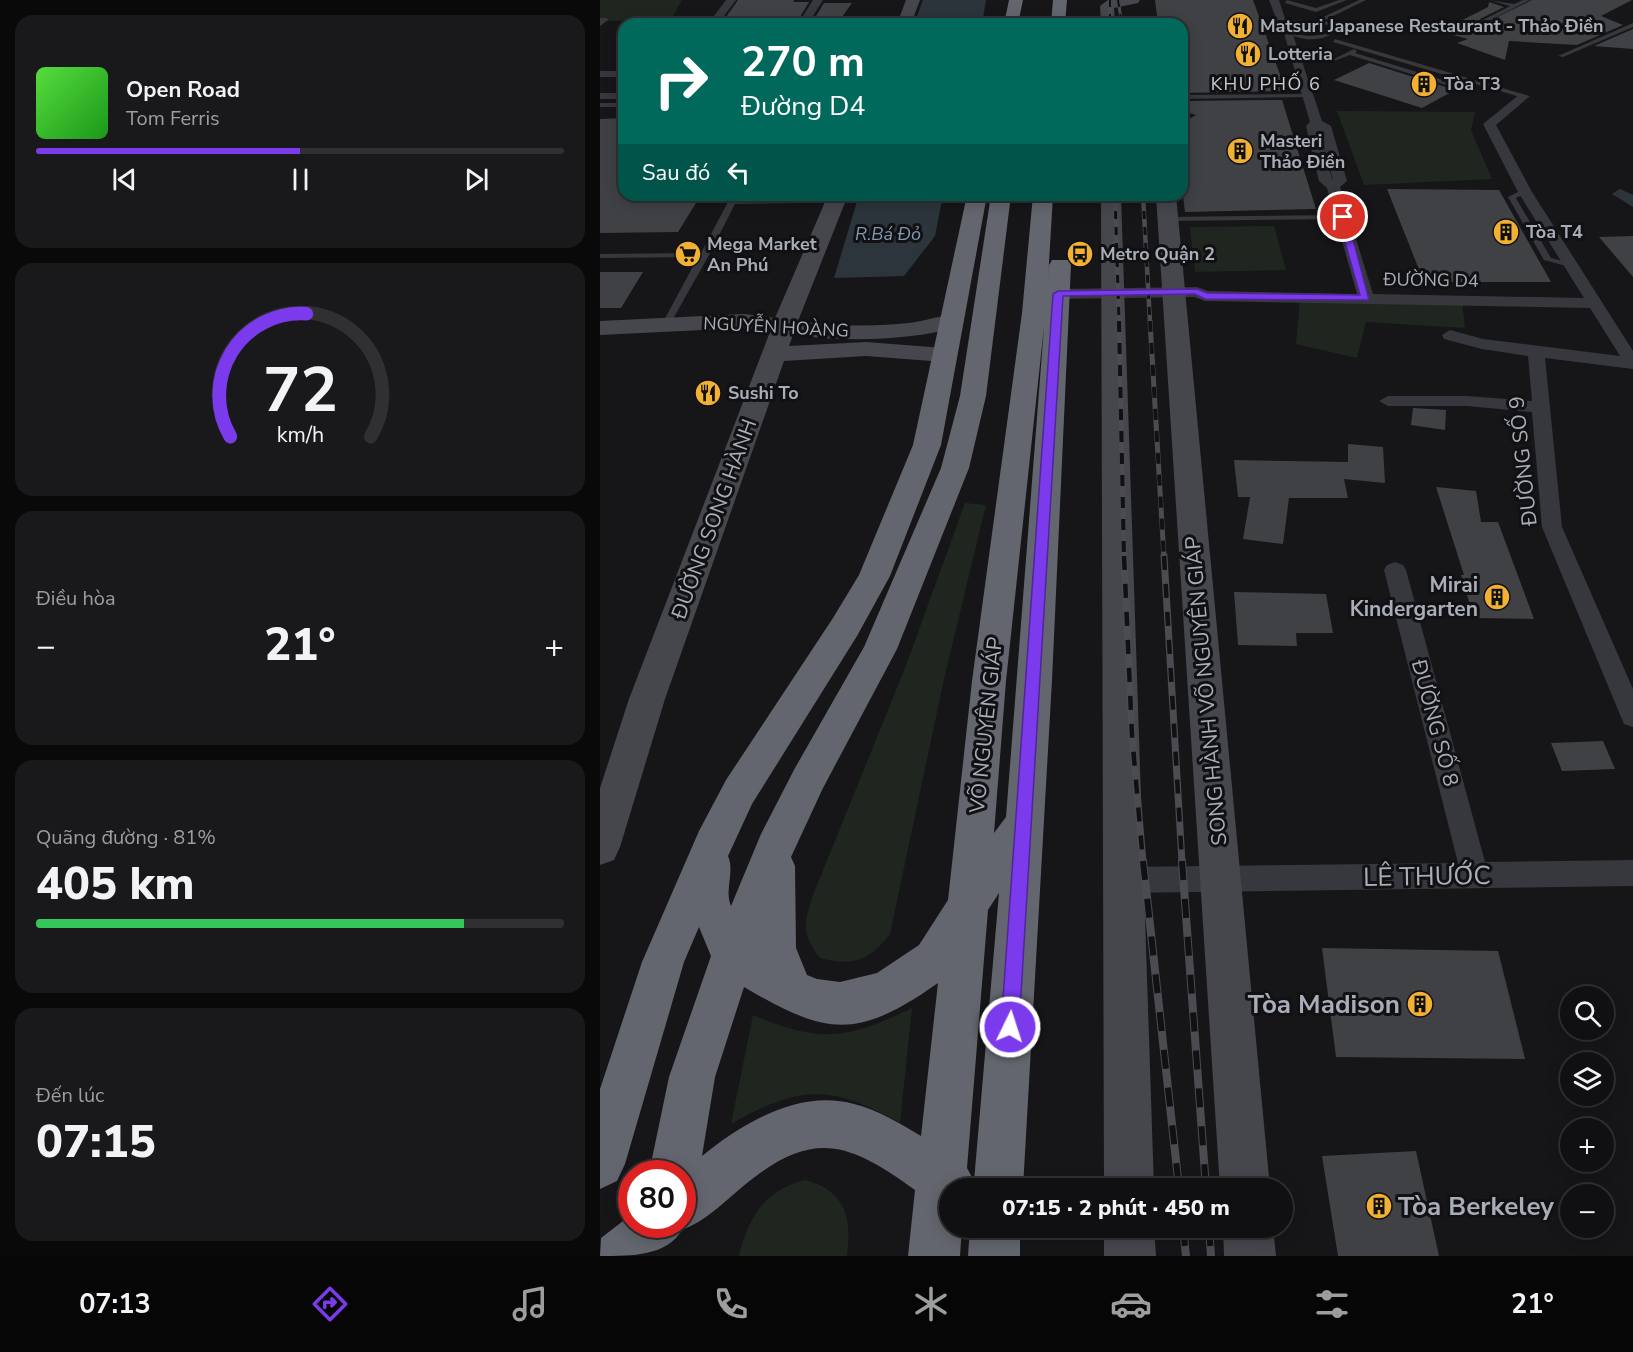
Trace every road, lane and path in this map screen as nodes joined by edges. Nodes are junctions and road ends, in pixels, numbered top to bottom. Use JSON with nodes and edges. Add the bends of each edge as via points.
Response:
{"nodes":[{"id":1,"x":730,"y":0,"type":"edge"},
{"id":2,"x":818,"y":0,"type":"edge"},
{"id":3,"x":913,"y":0,"type":"edge"},
{"id":4,"x":1016,"y":0,"type":"edge"},
{"id":5,"x":1060,"y":0,"type":"edge"},
{"id":6,"x":1274,"y":0,"type":"edge"},
{"id":7,"x":1343,"y":0,"type":"edge"},
{"id":8,"x":1363,"y":0,"type":"edge"},
{"id":9,"x":1492,"y":0,"type":"edge"},
{"id":10,"x":1527,"y":0,"type":"edge"},
{"id":11,"x":1287,"y":2,"type":"dead end"},
{"id":12,"x":1140,"y":3,"type":"edge"},
{"id":13,"x":1354,"y":4,"type":"junction"},
{"id":14,"x":1514,"y":6,"type":"junction"},
{"id":15,"x":717,"y":18,"type":"edge"},
{"id":16,"x":807,"y":18,"type":"edge"},
{"id":17,"x":906,"y":18,"type":"edge"},
{"id":18,"x":1012,"y":18,"type":"edge"},
{"id":19,"x":1058,"y":18,"type":"edge"},
{"id":20,"x":1108,"y":18,"type":"edge"},
{"id":21,"x":1319,"y":21,"type":"junction"},
{"id":22,"x":1484,"y":22,"type":"dead end"},
{"id":23,"x":1633,"y":25,"type":"edge"},
{"id":24,"x":1286,"y":29,"type":"junction"},
{"id":25,"x":1332,"y":33,"type":"junction"},
{"id":26,"x":1308,"y":37,"type":"junction"},
{"id":27,"x":1335,"y":40,"type":"junction"},
{"id":28,"x":1361,"y":48,"type":"junction"},
{"id":29,"x":1349,"y":53,"type":"junction"},
{"id":30,"x":1561,"y":56,"type":"dead end"},
{"id":31,"x":1336,"y":60,"type":"dead end"},
{"id":32,"x":600,"y":74,"type":"edge"},
{"id":33,"x":618,"y":74,"type":"edge"},
{"id":34,"x":1478,"y":82,"type":"junction"},
{"id":35,"x":1308,"y":95,"type":"junction"},
{"id":36,"x":600,"y":96,"type":"edge"},
{"id":37,"x":618,"y":96,"type":"edge"},
{"id":38,"x":1524,"y":96,"type":"joint"},
{"id":39,"x":1188,"y":97,"type":"edge"},
{"id":40,"x":600,"y":105,"type":"edge"},
{"id":41,"x":618,"y":105,"type":"edge"},
{"id":42,"x":796,"y":201,"type":"edge"},
{"id":43,"x":836,"y":201,"type":"edge"},
{"id":44,"x":976,"y":201,"type":"edge"},
{"id":45,"x":1000,"y":201,"type":"edge"},
{"id":46,"x":1042,"y":201,"type":"edge"},
{"id":47,"x":1112,"y":201,"type":"edge"},
{"id":48,"x":1166,"y":201,"type":"edge"},
{"id":49,"x":1343,"y":217,"type":"junction"},
{"id":50,"x":1168,"y":219,"type":"junction"},
{"id":51,"x":1061,"y":239,"type":"dead end"},
{"id":52,"x":705,"y":255,"type":"junction"},
{"id":53,"x":600,"y":256,"type":"edge"},
{"id":54,"x":1185,"y":292,"type":"junction"},
{"id":55,"x":1113,"y":293,"type":"junction"},
{"id":56,"x":1364,"y":293,"type":"junction"},
{"id":57,"x":1058,"y":294,"type":"junction"},
{"id":58,"x":1594,"y":303,"type":"junction"},
{"id":59,"x":951,"y":322,"type":"junction"},
{"id":60,"x":666,"y":324,"type":"junction"},
{"id":61,"x":600,"y":328,"type":"edge"},
{"id":62,"x":1450,"y":335,"type":"dead end"},
{"id":63,"x":779,"y":340,"type":"junction"},
{"id":64,"x":1536,"y":352,"type":"junction"},
{"id":65,"x":944,"y":355,"type":"junction"},
{"id":66,"x":1633,"y":363,"type":"edge"},
{"id":67,"x":1388,"y":401,"type":"dead end"},
{"id":68,"x":1541,"y":407,"type":"junction"},
{"id":69,"x":1395,"y":570,"type":"dead end"},
{"id":70,"x":1633,"y":717,"type":"edge"},
{"id":71,"x":1025,"y":821,"type":"junction"},
{"id":72,"x":601,"y":841,"type":"edge"},
{"id":73,"x":713,"y":844,"type":"junction"},
{"id":74,"x":774,"y":847,"type":"junction"},
{"id":75,"x":1633,"y":873,"type":"edge"},
{"id":76,"x":1475,"y":876,"type":"junction"},
{"id":77,"x":1220,"y":878,"type":"junction"},
{"id":78,"x":1123,"y":880,"type":"junction"},
{"id":79,"x":968,"y":904,"type":"junction"},
{"id":80,"x":732,"y":956,"type":"junction"},
{"id":81,"x":791,"y":990,"type":"junction"},
{"id":82,"x":676,"y":1160,"type":"edge"},
{"id":83,"x":600,"y":1164,"type":"edge"},
{"id":84,"x":947,"y":1178,"type":"edge"},
{"id":85,"x":999,"y":1178,"type":"edge"},
{"id":86,"x":1129,"y":1178,"type":"edge"},
{"id":87,"x":1244,"y":1178,"type":"edge"},
{"id":88,"x":939,"y":1179,"type":"edge"},
{"id":89,"x":696,"y":1194,"type":"edge"},
{"id":90,"x":939,"y":1228,"type":"edge"},
{"id":91,"x":642,"y":1238,"type":"edge"},
{"id":92,"x":664,"y":1238,"type":"edge"},
{"id":93,"x":995,"y":1238,"type":"edge"},
{"id":94,"x":1129,"y":1238,"type":"edge"},
{"id":95,"x":1249,"y":1238,"type":"edge"},
{"id":96,"x":619,"y":1256,"type":"edge"},
{"id":97,"x":662,"y":1256,"type":"edge"},
{"id":98,"x":934,"y":1256,"type":"edge"},
{"id":99,"x":994,"y":1256,"type":"edge"},
{"id":100,"x":1130,"y":1256,"type":"edge"},
{"id":101,"x":1250,"y":1256,"type":"edge"}],
"edges":[{"from":1,"to":15,"type":"street"},
{"from":2,"to":16,"type":"street"},
{"from":3,"to":17,"type":"main road"},
{"from":4,"to":18,"type":"highway"},
{"from":5,"to":19,"type":"highway"},
{"from":6,"to":24,"type":"street"},
{"from":7,"to":11,"type":"lane","via":[[1316,10]]},
{"from":7,"to":13,"type":"lane"},
{"from":8,"to":13,"type":"lane"},
{"from":9,"to":14,"type":"lane"},
{"from":10,"to":14,"type":"lane"},
{"from":12,"to":20,"type":"main road","via":[[1118,1],[1107,6]]},
{"from":13,"to":21,"type":"lane"},
{"from":14,"to":22,"type":"lane"},
{"from":21,"to":24,"type":"lane","via":[[1296,20]]},
{"from":21,"to":25,"type":"lane","via":[[1333,26]]},
{"from":23,"to":30,"type":"lane"},
{"from":24,"to":26,"type":"lane"},
{"from":24,"to":35,"type":"street"},
{"from":25,"to":26,"type":"lane"},
{"from":25,"to":27,"type":"lane"},
{"from":26,"to":27,"type":"lane"},
{"from":27,"to":28,"type":"lane"},
{"from":28,"to":29,"type":"lane"},
{"from":28,"to":34,"type":"lane"},
{"from":29,"to":31,"type":"lane"},
{"from":29,"to":34,"type":"lane","via":[[1456,86]]},
{"from":32,"to":33,"type":"street"},
{"from":34,"to":38,"type":"lane"},
{"from":35,"to":39,"type":"lane"},
{"from":35,"to":49,"type":"street","via":[[1317,123],[1325,126],[1340,181],[1333,186]]},
{"from":36,"to":37,"type":"street"},
{"from":38,"to":58,"type":"street","via":[[1489,123],[1525,192]]},
{"from":40,"to":41,"type":"lane"},
{"from":42,"to":52,"type":"lane","via":[[732,202]]},
{"from":43,"to":63,"type":"main road","name":"ĐƯỜNG SONG HÀNH"},
{"from":44,"to":59,"type":"highway"},
{"from":45,"to":74,"type":"highway","via":[[973,396],[955,468],[880,649]]},
{"from":46,"to":79,"type":"highway","name":"VÕ NGUYÊN GIÁP"},
{"from":47,"to":55,"type":"main road"},
{"from":48,"to":50,"type":"main road","name":"SONG HÀNH VÕ NGUYÊN GIÁP"},
{"from":49,"to":50,"type":"lane"},
{"from":49,"to":56,"type":"street"},
{"from":50,"to":54,"type":"main road","name":"SONG HÀNH VÕ NGUYÊN GIÁP"},
{"from":51,"to":57,"type":"highway","name":"VÕ NGUYÊN GIÁP"},
{"from":52,"to":53,"type":"lane"},
{"from":52,"to":60,"type":"lane"},
{"from":54,"to":55,"type":"street","name":"ĐƯỜNG D4"},
{"from":54,"to":56,"type":"street","name":"ĐƯỜNG D4","via":[[1205,296],[1252,291]]},
{"from":54,"to":77,"type":"main road","name":"SONG HÀNH VÕ NGUYÊN GIÁP"},
{"from":55,"to":57,"type":"street","name":"ĐƯỜNG D4"},
{"from":55,"to":78,"type":"main road"},
{"from":56,"to":58,"type":"street","name":"ĐƯỜNG D4"},
{"from":57,"to":71,"type":"highway","name":"VÕ NGUYÊN GIÁP"},
{"from":58,"to":66,"type":"street"},
{"from":59,"to":63,"type":"main road","name":"NGUYỄN HOÀNG","via":[[910,330]]},
{"from":59,"to":65,"type":"highway"},
{"from":60,"to":61,"type":"main road","name":"NGUYỄN HOÀNG"},
{"from":60,"to":63,"type":"main road","name":"NGUYỄN HOÀNG","via":[[744,321]]},
{"from":62,"to":64,"type":"street"},
{"from":63,"to":65,"type":"main road","name":"NGUYỄN HOÀNG"},
{"from":63,"to":72,"type":"main road","name":"ĐƯỜNG SONG HÀNH","via":[[647,699]]},
{"from":64,"to":66,"type":"street"},
{"from":64,"to":68,"type":"street","name":"ĐƯỜNG SỐ 9"},
{"from":65,"to":73,"type":"highway","via":[[927,445],[874,576],[739,792]]},
{"from":67,"to":68,"type":"street","via":[[1467,401]]},
{"from":68,"to":70,"type":"street","name":"ĐƯỜNG SỐ 9","via":[[1552,527]]},
{"from":69,"to":76,"type":"street","name":"ĐƯỜNG SỐ 8"},
{"from":71,"to":79,"type":"highway"},
{"from":71,"to":85,"type":"highway","name":"VÕ NGUYÊN GIÁP"},
{"from":73,"to":80,"type":"highway","via":[[707,898]]},
{"from":73,"to":83,"type":"highway","via":[[663,962]]},
{"from":74,"to":80,"type":"highway"},
{"from":74,"to":81,"type":"highway","via":[[775,948]]},
{"from":75,"to":76,"type":"street","name":"LÊ THƯỚC"},
{"from":76,"to":77,"type":"street","name":"LÊ THƯỚC"},
{"from":77,"to":78,"type":"street","name":"LÊ THƯỚC"},
{"from":77,"to":87,"type":"main road","name":"SONG HÀNH VÕ NGUYÊN GIÁP"},
{"from":78,"to":86,"type":"main road"},
{"from":79,"to":81,"type":"highway","via":[[934,960],[892,988],[865,1000],[840,1004],[816,1001]]},
{"from":79,"to":84,"type":"highway","name":"VÕ NGUYÊN GIÁP"},
{"from":80,"to":81,"type":"highway"},
{"from":80,"to":82,"type":"highway","via":[[692,1077]]},
{"from":88,"to":89,"type":"highway","via":[[857,1128],[830,1124],[802,1127],[767,1139]]},
{"from":90,"to":98,"type":"highway","name":"VÕ NGUYÊN GIÁP"},
{"from":91,"to":96,"type":"highway"},
{"from":92,"to":97,"type":"highway"},
{"from":93,"to":99,"type":"highway"},
{"from":94,"to":100,"type":"main road"},
{"from":95,"to":101,"type":"main road"}]}
